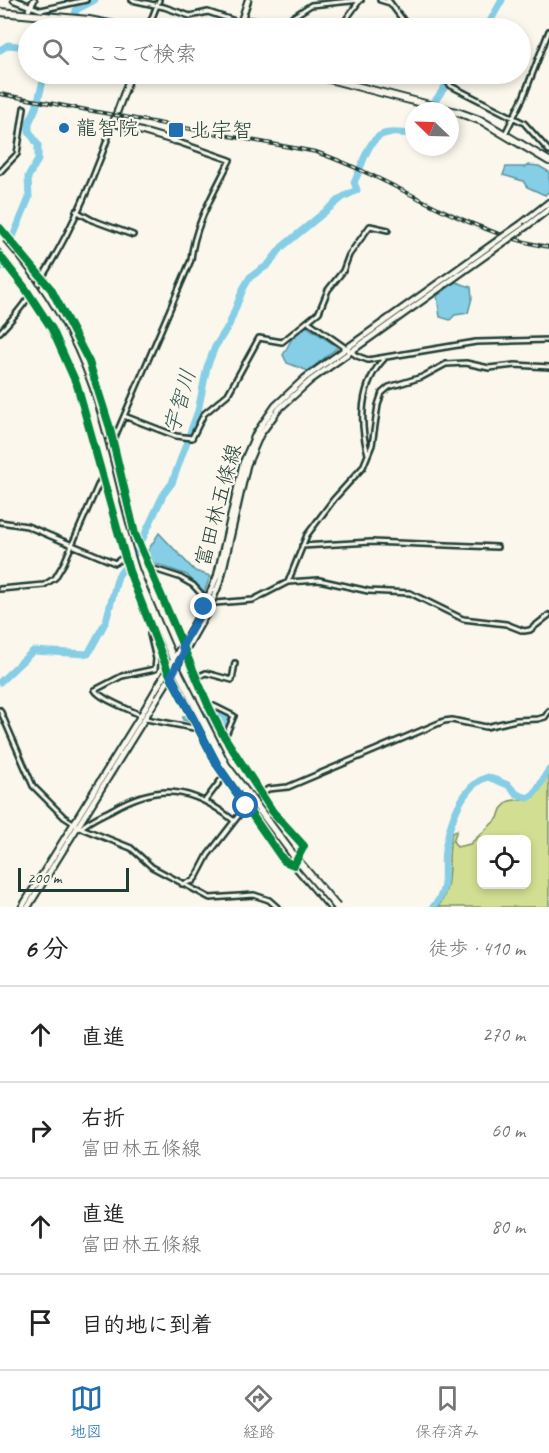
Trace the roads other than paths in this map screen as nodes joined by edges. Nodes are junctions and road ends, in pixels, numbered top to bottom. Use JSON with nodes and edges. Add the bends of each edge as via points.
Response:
{"nodes":[{"id":1,"x":14,"y":0,"type":"edge"},
{"id":2,"x":34,"y":0,"type":"edge"},
{"id":3,"x":86,"y":0,"type":"edge"},
{"id":4,"x":132,"y":0,"type":"edge"},
{"id":5,"x":159,"y":0,"type":"edge"},
{"id":6,"x":248,"y":0,"type":"edge"},
{"id":7,"x":360,"y":0,"type":"edge"},
{"id":8,"x":380,"y":0,"type":"edge"},
{"id":9,"x":388,"y":0,"type":"edge"},
{"id":10,"x":392,"y":4,"type":"junction"},
{"id":11,"x":30,"y":6,"type":"junction"},
{"id":12,"x":156,"y":6,"type":"junction"},
{"id":13,"x":0,"y":12,"type":"edge"},
{"id":14,"x":28,"y":15,"type":"junction"},
{"id":15,"x":62,"y":18,"type":"edge"},
{"id":16,"x":152,"y":18,"type":"edge"},
{"id":17,"x":226,"y":18,"type":"edge"},
{"id":18,"x":243,"y":18,"type":"edge"},
{"id":19,"x":291,"y":18,"type":"edge"},
{"id":20,"x":347,"y":18,"type":"edge"},
{"id":21,"x":402,"y":18,"type":"edge"},
{"id":22,"x":549,"y":31,"type":"edge"},
{"id":23,"x":531,"y":75,"type":"edge"},
{"id":24,"x":127,"y":84,"type":"edge"},
{"id":25,"x":357,"y":84,"type":"edge"},
{"id":26,"x":449,"y":84,"type":"edge"},
{"id":27,"x":527,"y":84,"type":"edge"},
{"id":28,"x":24,"y":108,"type":"dead end"},
{"id":29,"x":514,"y":117,"type":"junction"},
{"id":30,"x":113,"y":123,"type":"junction"},
{"id":31,"x":505,"y":134,"type":"junction"},
{"id":32,"x":175,"y":141,"type":"joint"},
{"id":33,"x":549,"y":151,"type":"edge"},
{"id":34,"x":549,"y":161,"type":"edge"},
{"id":35,"x":0,"y":172,"type":"edge"},
{"id":36,"x":549,"y":202,"type":"edge"},
{"id":37,"x":549,"y":209,"type":"edge"},
{"id":38,"x":76,"y":211,"type":"junction"},
{"id":39,"x":524,"y":225,"type":"junction"},
{"id":40,"x":0,"y":228,"type":"edge"},
{"id":41,"x":388,"y":230,"type":"dead end"},
{"id":42,"x":133,"y":235,"type":"dead end"},
{"id":43,"x":0,"y":244,"type":"edge"},
{"id":44,"x":0,"y":256,"type":"edge"},
{"id":45,"x":42,"y":276,"type":"junction"},
{"id":46,"x":29,"y":295,"type":"junction"},
{"id":47,"x":309,"y":322,"type":"junction"},
{"id":48,"x":1,"y":330,"type":"edge"},
{"id":49,"x":549,"y":340,"type":"edge"},
{"id":50,"x":349,"y":350,"type":"junction"},
{"id":51,"x":386,"y":357,"type":"junction"},
{"id":52,"x":549,"y":367,"type":"edge"},
{"id":53,"x":124,"y":416,"type":"junction"},
{"id":54,"x":112,"y":440,"type":"junction"},
{"id":55,"x":96,"y":448,"type":"junction"},
{"id":56,"x":368,"y":456,"type":"junction"},
{"id":57,"x":119,"y":470,"type":"junction"},
{"id":58,"x":104,"y":474,"type":"junction"},
{"id":59,"x":0,"y":522,"type":"edge"},
{"id":60,"x":132,"y":527,"type":"junction"},
{"id":61,"x":117,"y":528,"type":"junction"},
{"id":62,"x":72,"y":544,"type":"junction"},
{"id":63,"x":302,"y":546,"type":"junction"},
{"id":64,"x":497,"y":547,"type":"dead end"},
{"id":65,"x":125,"y":556,"type":"junction"},
{"id":66,"x":148,"y":567,"type":"junction"},
{"id":67,"x":132,"y":571,"type":"junction"},
{"id":68,"x":288,"y":582,"type":"junction"},
{"id":69,"x":0,"y":589,"type":"edge"},
{"id":70,"x":207,"y":608,"type":"junction"},
{"id":71,"x":549,"y":615,"type":"edge"},
{"id":72,"x":153,"y":631,"type":"junction"},
{"id":73,"x":182,"y":646,"type":"junction"},
{"id":74,"x":184,"y":653,"type":"junction"},
{"id":75,"x":172,"y":656,"type":"dead end"},
{"id":76,"x":235,"y":663,"type":"dead end"},
{"id":77,"x":178,"y":671,"type":"dead end"},
{"id":78,"x":169,"y":673,"type":"junction"},
{"id":79,"x":195,"y":678,"type":"junction"},
{"id":80,"x":209,"y":707,"type":"junction"},
{"id":81,"x":0,"y":710,"type":"edge"},
{"id":82,"x":549,"y":711,"type":"edge"},
{"id":83,"x":194,"y":713,"type":"junction"},
{"id":84,"x":143,"y":716,"type":"junction"},
{"id":85,"x":202,"y":728,"type":"junction"},
{"id":86,"x":223,"y":735,"type":"junction"},
{"id":87,"x":224,"y":776,"type":"junction"},
{"id":88,"x":260,"y":794,"type":"junction"},
{"id":89,"x":205,"y":801,"type":"junction"},
{"id":90,"x":246,"y":806,"type":"junction"},
{"id":91,"x":233,"y":820,"type":"junction"},
{"id":92,"x":77,"y":826,"type":"junction"},
{"id":93,"x":294,"y":865,"type":"junction"},
{"id":94,"x":182,"y":884,"type":"junction"},
{"id":95,"x":328,"y":905,"type":"edge"},
{"id":96,"x":22,"y":907,"type":"edge"},
{"id":97,"x":28,"y":907,"type":"edge"},
{"id":98,"x":277,"y":907,"type":"edge"},
{"id":99,"x":337,"y":907,"type":"edge"}],
"edges":[{"from":1,"to":11,"type":"main road"},
{"from":2,"to":11,"type":"main road"},
{"from":3,"to":11,"type":"street","via":[[41,10]]},
{"from":4,"to":12,"type":"street"},
{"from":5,"to":12,"type":"street"},
{"from":6,"to":18,"type":"main road"},
{"from":7,"to":19,"type":"street","via":[[311,5]]},
{"from":7,"to":20,"type":"street"},
{"from":8,"to":10,"type":"street"},
{"from":9,"to":10,"type":"street"},
{"from":10,"to":21,"type":"street"},
{"from":11,"to":14,"type":"main road"},
{"from":12,"to":16,"type":"street"},
{"from":12,"to":17,"type":"street","via":[[190,16],[208,12]]},
{"from":13,"to":14,"type":"highway"},
{"from":14,"to":15,"type":"highway"},
{"from":22,"to":23,"type":"street"},
{"from":24,"to":30,"type":"main road"},
{"from":25,"to":31,"type":"highway","via":[[482,121]]},
{"from":26,"to":29,"type":"street"},
{"from":27,"to":29,"type":"street"},
{"from":28,"to":35,"type":"street","via":[[17,154]]},
{"from":29,"to":31,"type":"street"},
{"from":29,"to":33,"type":"street","via":[[532,129]]},
{"from":30,"to":32,"type":"main road"},
{"from":30,"to":38,"type":"street"},
{"from":31,"to":34,"type":"highway"},
{"from":32,"to":53,"type":"street","via":[[230,160]]},
{"from":36,"to":39,"type":"main road","name":"富田林五條線"},
{"from":37,"to":39,"type":"main road","name":"富田林五條線"},
{"from":38,"to":42,"type":"street"},
{"from":38,"to":45,"type":"street"},
{"from":39,"to":50,"type":"main road","name":"富田林五條線","bridge":true},
{"from":40,"to":45,"type":"street"},
{"from":41,"to":47,"type":"street","via":[[370,226],[349,255],[319,312]]},
{"from":43,"to":67,"type":"highway","bridge":true,"via":[[41,297],[76,363],[94,417]]},
{"from":44,"to":46,"type":"street"},
{"from":45,"to":46,"type":"street"},
{"from":45,"to":54,"type":"street","via":[[85,351]]},
{"from":46,"to":48,"type":"street"},
{"from":46,"to":55,"type":"street","via":[[61,346]]},
{"from":47,"to":50,"type":"street"},
{"from":47,"to":53,"type":"street","via":[[282,342],[259,338],[228,394],[204,414],[192,438],[176,436]]},
{"from":49,"to":51,"type":"street","via":[[476,342]]},
{"from":50,"to":51,"type":"street","via":[[368,360]]},
{"from":50,"to":70,"type":"main road","name":"富田林五條線","bridge":true,"via":[[291,396],[260,435],[247,465],[219,577]]},
{"from":51,"to":56,"type":"street","via":[[373,374],[364,397],[363,431]]},
{"from":52,"to":56,"type":"street","via":[[446,364],[422,377],[392,385],[382,393]]},
{"from":53,"to":54,"type":"street"},
{"from":54,"to":55,"type":"street"},
{"from":54,"to":57,"type":"street"},
{"from":55,"to":58,"type":"street"},
{"from":56,"to":63,"type":"street"},
{"from":57,"to":58,"type":"street"},
{"from":57,"to":60,"type":"street"},
{"from":58,"to":61,"type":"street"},
{"from":58,"to":62,"type":"street"},
{"from":59,"to":62,"type":"street","via":[[27,526]]},
{"from":60,"to":61,"type":"street"},
{"from":60,"to":66,"type":"street"},
{"from":61,"to":65,"type":"street"},
{"from":62,"to":65,"type":"street","via":[[115,563]]},
{"from":62,"to":69,"type":"street","via":[[64,564],[48,584]]},
{"from":63,"to":64,"type":"street","via":[[382,542]]},
{"from":63,"to":68,"type":"street"},
{"from":65,"to":67,"type":"street"},
{"from":66,"to":68,"type":"street","via":[[179,577],[214,603],[253,600]]},
{"from":66,"to":73,"type":"street"},
{"from":67,"to":72,"type":"street"},
{"from":67,"to":75,"type":"highway"},
{"from":68,"to":71,"type":"street","via":[[319,580],[368,591],[410,593],[463,619],[506,624],[524,631]]},
{"from":70,"to":73,"type":"main road","name":"富田林五條線"},
{"from":70,"to":74,"type":"main road","name":"富田林五條線"},
{"from":72,"to":78,"type":"street"},
{"from":72,"to":84,"type":"street","via":[[150,634],[155,669],[122,676],[95,690],[102,698]]},
{"from":73,"to":74,"type":"street"},
{"from":73,"to":78,"type":"main road","name":"富田林五條線"},
{"from":74,"to":78,"type":"main road","name":"富田林五條線"},
{"from":74,"to":79,"type":"street"},
{"from":76,"to":79,"type":"street","via":[[234,680],[206,672]]},
{"from":77,"to":83,"type":"highway"},
{"from":78,"to":83,"type":"street"},
{"from":78,"to":84,"type":"main road","name":"富田林五條線"},
{"from":79,"to":80,"type":"street"},
{"from":80,"to":86,"type":"street"},
{"from":80,"to":86,"type":"street","via":[[234,716]]},
{"from":81,"to":92,"type":"street","via":[[33,786]]},
{"from":82,"to":88,"type":"street","via":[[538,719],[486,727],[444,721],[288,787]]},
{"from":83,"to":85,"type":"highway"},
{"from":84,"to":85,"type":"street","via":[[149,721]]},
{"from":84,"to":92,"type":"main road","name":"富田林五條線"},
{"from":85,"to":87,"type":"street"},
{"from":85,"to":99,"type":"highway","bridge":true,"via":[[244,791]]},
{"from":86,"to":88,"type":"street"},
{"from":87,"to":89,"type":"street"},
{"from":87,"to":90,"type":"street"},
{"from":88,"to":93,"type":"street","via":[[304,846]]},
{"from":89,"to":91,"type":"street"},
{"from":89,"to":92,"type":"street","via":[[170,791],[144,794]]},
{"from":90,"to":91,"type":"street"},
{"from":90,"to":93,"type":"street","via":[[284,861]]},
{"from":91,"to":94,"type":"street","via":[[197,876]]},
{"from":92,"to":94,"type":"street","via":[[131,848],[152,867]]},
{"from":92,"to":96,"type":"main road","name":"富田林五條線"},
{"from":92,"to":97,"type":"main road","name":"富田林五條線"},
{"from":93,"to":95,"type":"main road"},
{"from":94,"to":98,"type":"street","via":[[210,898],[254,895]]}]}
